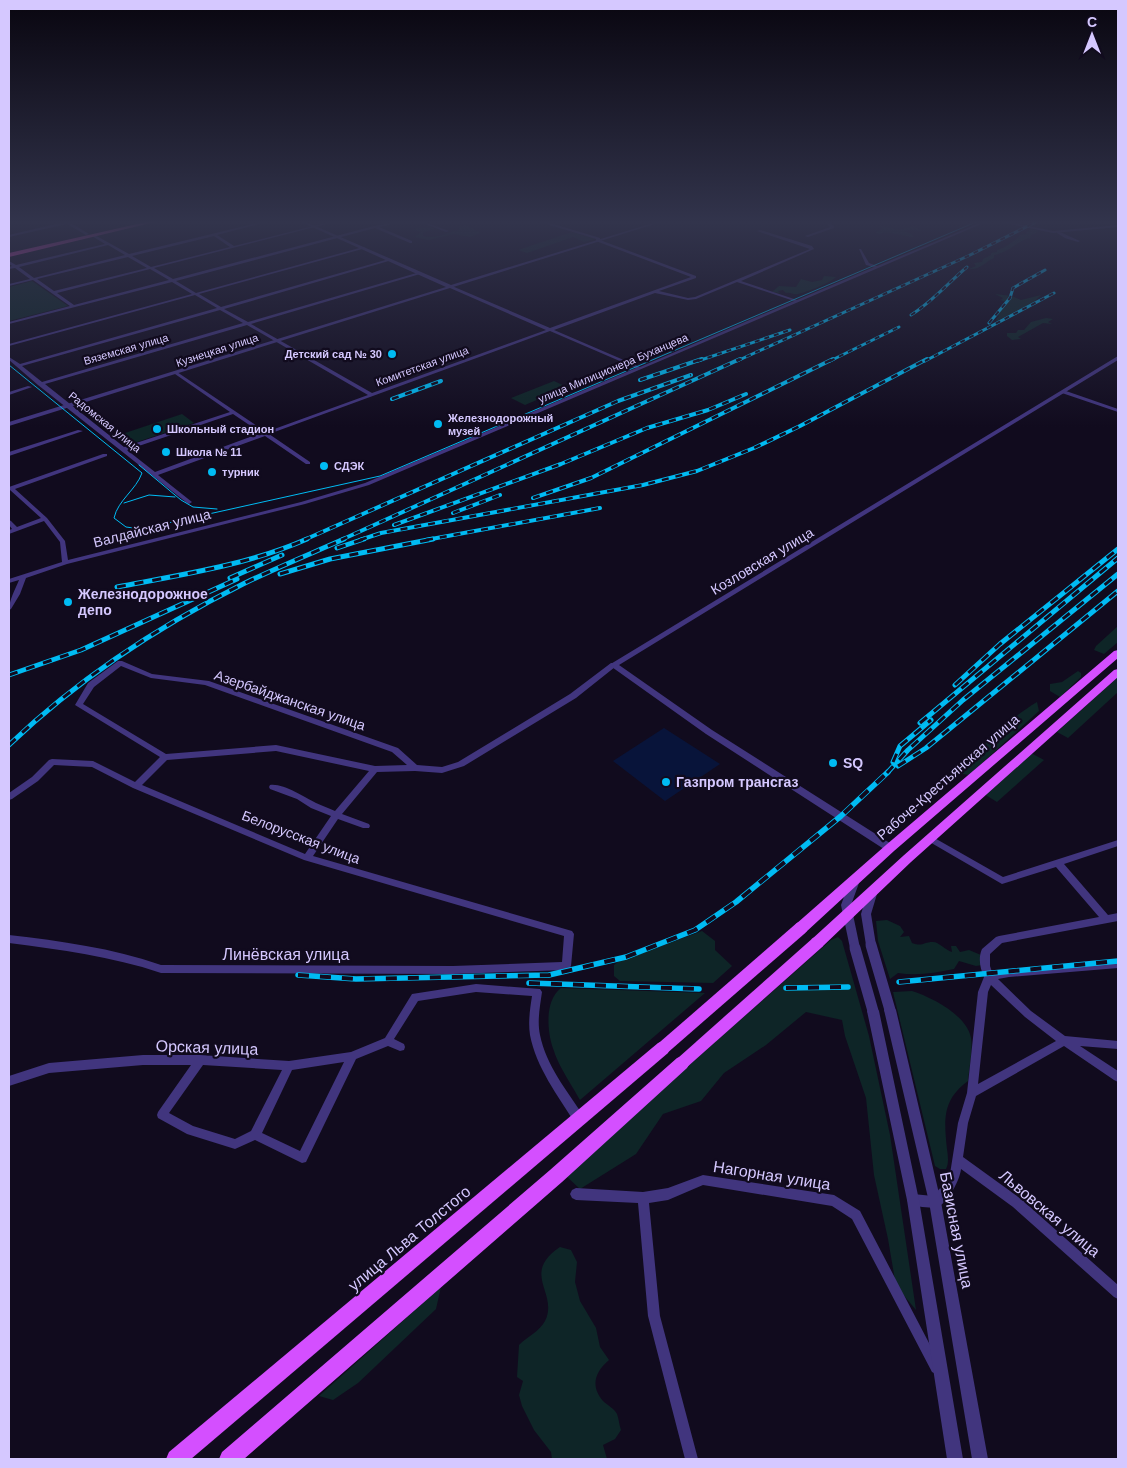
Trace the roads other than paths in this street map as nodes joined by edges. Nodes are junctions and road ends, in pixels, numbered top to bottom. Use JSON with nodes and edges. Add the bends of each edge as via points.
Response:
{"nodes":[{"id":1,"x":49,"y":291,"type":"edge"},
{"id":2,"x":63,"y":291,"type":"edge"},
{"id":3,"x":131,"y":291,"type":"edge"},
{"id":4,"x":188,"y":291,"type":"edge"},
{"id":5,"x":211,"y":291,"type":"edge"},
{"id":6,"x":284,"y":291,"type":"edge"},
{"id":7,"x":360,"y":291,"type":"edge"},
{"id":8,"x":439,"y":291,"type":"edge"},
{"id":9,"x":458,"y":291,"type":"edge"},
{"id":10,"x":660,"y":291,"type":"edge"},
{"id":11,"x":714,"y":291,"type":"edge"},
{"id":12,"x":766,"y":291,"type":"edge"},
{"id":13,"x":822,"y":291,"type":"edge"},
{"id":14,"x":656,"y":292,"type":"junction"},
{"id":15,"x":53,"y":293,"type":"junction"},
{"id":16,"x":195,"y":295,"type":"junction"},
{"id":17,"x":797,"y":301,"type":"junction"},
{"id":18,"x":73,"y":306,"type":"junction"},
{"id":19,"x":219,"y":309,"type":"junction"},
{"id":20,"x":9,"y":323,"type":"edge"},
{"id":21,"x":247,"y":324,"type":"junction"},
{"id":22,"x":550,"y":331,"type":"junction"},
{"id":23,"x":275,"y":341,"type":"junction"},
{"id":24,"x":9,"y":345,"type":"edge"},
{"id":25,"x":9,"y":358,"type":"edge"},
{"id":26,"x":1118,"y":358,"type":"edge"},
{"id":27,"x":19,"y":366,"type":"junction"},
{"id":28,"x":638,"y":368,"type":"junction"},
{"id":29,"x":177,"y":373,"type":"junction"},
{"id":30,"x":40,"y":384,"type":"junction"},
{"id":31,"x":30,"y":388,"type":"dead end"},
{"id":32,"x":1064,"y":392,"type":"junction"},
{"id":33,"x":9,"y":394,"type":"edge"},
{"id":34,"x":372,"y":395,"type":"junction"},
{"id":35,"x":70,"y":406,"type":"junction"},
{"id":36,"x":1118,"y":411,"type":"edge"},
{"id":37,"x":234,"y":412,"type":"junction"},
{"id":38,"x":9,"y":424,"type":"edge"},
{"id":39,"x":80,"y":431,"type":"dead end"},
{"id":40,"x":265,"y":434,"type":"junction"},
{"id":41,"x":123,"y":449,"type":"junction"},
{"id":42,"x":9,"y":454,"type":"edge"},
{"id":43,"x":106,"y":455,"type":"dead end"},
{"id":44,"x":308,"y":463,"type":"dead end"},
{"id":45,"x":155,"y":474,"type":"junction"},
{"id":46,"x":10,"y":489,"type":"edge"},
{"id":47,"x":189,"y":502,"type":"dead end"},
{"id":48,"x":303,"y":503,"type":"joint"},
{"id":49,"x":45,"y":519,"type":"junction"},
{"id":50,"x":9,"y":522,"type":"edge"},
{"id":51,"x":16,"y":529,"type":"junction"},
{"id":52,"x":9,"y":532,"type":"edge"},
{"id":53,"x":65,"y":563,"type":"junction"},
{"id":54,"x":23,"y":576,"type":"junction"},
{"id":55,"x":9,"y":581,"type":"edge"},
{"id":56,"x":9,"y":608,"type":"edge"},
{"id":57,"x":1118,"y":653,"type":"edge"},
{"id":58,"x":613,"y":665,"type":"junction"},
{"id":59,"x":1118,"y":672,"type":"edge"},
{"id":60,"x":165,"y":757,"type":"junction"},
{"id":61,"x":415,"y":768,"type":"junction"},
{"id":62,"x":375,"y":769,"type":"junction"},
{"id":63,"x":136,"y":786,"type":"junction"},
{"id":64,"x":273,"y":787,"type":"dead end"},
{"id":65,"x":9,"y":797,"type":"edge"},
{"id":66,"x":337,"y":814,"type":"junction"},
{"id":67,"x":366,"y":826,"type":"dead end"},
{"id":68,"x":931,"y":838,"type":"junction"},
{"id":69,"x":1118,"y":843,"type":"edge"},
{"id":70,"x":890,"y":848,"type":"junction"},
{"id":71,"x":308,"y":858,"type":"junction"},
{"id":72,"x":1059,"y":864,"type":"junction"},
{"id":73,"x":855,"y":880,"type":"junction"},
{"id":74,"x":832,"y":901,"type":"junction"},
{"id":75,"x":854,"y":909,"type":"junction"},
{"id":76,"x":1118,"y":917,"type":"edge"},
{"id":77,"x":1106,"y":919,"type":"junction"},
{"id":78,"x":830,"y":930,"type":"junction"},
{"id":79,"x":9,"y":939,"type":"edge"},
{"id":80,"x":853,"y":944,"type":"junction"},
{"id":81,"x":871,"y":945,"type":"joint"},
{"id":82,"x":1118,"y":964,"type":"edge"},
{"id":83,"x":566,"y":966,"type":"joint"},
{"id":84,"x":989,"y":977,"type":"junction"},
{"id":85,"x":890,"y":1010,"type":"joint"},
{"id":86,"x":388,"y":1040,"type":"junction"},
{"id":87,"x":1066,"y":1040,"type":"junction"},
{"id":88,"x":1118,"y":1045,"type":"edge"},
{"id":89,"x":400,"y":1047,"type":"dead end"},
{"id":90,"x":663,"y":1048,"type":"joint"},
{"id":91,"x":352,"y":1056,"type":"junction"},
{"id":92,"x":200,"y":1060,"type":"junction"},
{"id":93,"x":289,"y":1066,"type":"junction"},
{"id":94,"x":1118,"y":1077,"type":"edge"},
{"id":95,"x":9,"y":1081,"type":"edge"},
{"id":96,"x":972,"y":1093,"type":"junction"},
{"id":97,"x":579,"y":1119,"type":"junction"},
{"id":98,"x":254,"y":1135,"type":"junction"},
{"id":99,"x":958,"y":1160,"type":"junction"},
{"id":100,"x":576,"y":1194,"type":"dead end"},
{"id":101,"x":642,"y":1198,"type":"junction"},
{"id":102,"x":913,"y":1200,"type":"junction"},
{"id":103,"x":935,"y":1202,"type":"junction"},
{"id":104,"x":1118,"y":1293,"type":"edge"},
{"id":105,"x":942,"y":1380,"type":"junction"},
{"id":106,"x":178,"y":1458,"type":"edge"},
{"id":107,"x":229,"y":1459,"type":"edge"},
{"id":108,"x":691,"y":1459,"type":"edge"},
{"id":109,"x":955,"y":1459,"type":"edge"},
{"id":110,"x":980,"y":1459,"type":"edge"}],
"edges":[{"from":1,"to":15,"type":"street"},
{"from":2,"to":15,"type":"street"},
{"from":3,"to":18,"type":"street"},
{"from":4,"to":16,"type":"street"},
{"from":5,"to":16,"type":"street"},
{"from":6,"to":19,"type":"street"},
{"from":7,"to":21,"type":"street","name":"Вяземская улица"},
{"from":8,"to":23,"type":"street","name":"Кузнецкая улица"},
{"from":9,"to":22,"type":"street"},
{"from":10,"to":14,"type":"street","name":"Комитетская улица"},
{"from":11,"to":14,"type":"street","via":[[692,299]]},
{"from":12,"to":17,"type":"street"},
{"from":13,"to":17,"type":"street","name":"улица Милиционера Буханцева"},
{"from":14,"to":22,"type":"street","name":"Комитетская улица"},
{"from":15,"to":18,"type":"street"},
{"from":16,"to":19,"type":"street"},
{"from":16,"to":24,"type":"street"},
{"from":17,"to":28,"type":"street","name":"улица Милиционера Буханцева"},
{"from":18,"to":20,"type":"street"},
{"from":19,"to":21,"type":"street"},
{"from":19,"to":27,"type":"street"},
{"from":21,"to":23,"type":"street"},
{"from":21,"to":30,"type":"street","name":"Вяземская улица"},
{"from":22,"to":28,"type":"street"},
{"from":22,"to":34,"type":"street","name":"Комитетская улица"},
{"from":23,"to":29,"type":"street","name":"Кузнецкая улица"},
{"from":23,"to":34,"type":"street"},
{"from":25,"to":27,"type":"street","name":"Радомская улица"},
{"from":26,"to":32,"type":"street","name":"Козловская улица"},
{"from":27,"to":30,"type":"street","name":"Радомская улица"},
{"from":28,"to":48,"type":"street","name":"улица Милиционера Буханцева","via":[[367,484]]},
{"from":29,"to":35,"type":"street","name":"Кузнецкая улица"},
{"from":29,"to":37,"type":"street"},
{"from":30,"to":35,"type":"street","name":"Радомская улица"},
{"from":31,"to":33,"type":"street"},
{"from":32,"to":36,"type":"street"},
{"from":32,"to":58,"type":"street","name":"Козловская улица"},
{"from":34,"to":40,"type":"street","name":"Комитетская улица"},
{"from":35,"to":38,"type":"street","name":"Кузнецкая улица"},
{"from":35,"to":41,"type":"street","name":"Радомская улица"},
{"from":37,"to":40,"type":"street"},
{"from":37,"to":41,"type":"street"},
{"from":39,"to":42,"type":"street"},
{"from":40,"to":44,"type":"street"},
{"from":40,"to":45,"type":"street","name":"Комитетская улица"},
{"from":41,"to":45,"type":"street","name":"Радомская улица"},
{"from":43,"to":46,"type":"street"},
{"from":45,"to":47,"type":"street","name":"Радомская улица"},
{"from":46,"to":49,"type":"street"},
{"from":48,"to":53,"type":"street","name":"Валдайская улица"},
{"from":49,"to":51,"type":"street"},
{"from":49,"to":53,"type":"street","via":[[63,542]]},
{"from":50,"to":51,"type":"street"},
{"from":51,"to":52,"type":"street"},
{"from":53,"to":54,"type":"street","name":"Валдайская улица"},
{"from":54,"to":55,"type":"street","name":"Валдайская улица"},
{"from":54,"to":56,"type":"street"},
{"from":57,"to":70,"type":"main road","name":"Рабоче-Крестьянская улица"},
{"from":58,"to":61,"type":"street","name":"Козловская улица","via":[[573,696],[461,764],[442,770]]},
{"from":58,"to":70,"type":"street","via":[[709,732]]},
{"from":59,"to":68,"type":"main road"},
{"from":60,"to":61,"type":"street","name":"Азербайджанская улица","via":[[79,705],[91,686],[120,663],[152,676],[206,683],[396,750]]},
{"from":60,"to":62,"type":"street","name":"Козловская улица","via":[[276,748]]},
{"from":60,"to":63,"type":"street"},
{"from":61,"to":62,"type":"street","name":"Козловская улица"},
{"from":62,"to":66,"type":"street"},
{"from":63,"to":65,"type":"street","name":"Белорусская улица","via":[[93,764],[52,762]]},
{"from":63,"to":71,"type":"street","name":"Белорусская улица"},
{"from":64,"to":66,"type":"street"},
{"from":66,"to":67,"type":"street"},
{"from":66,"to":71,"type":"street"},
{"from":68,"to":72,"type":"street","via":[[1002,881]]},
{"from":68,"to":75,"type":"main road"},
{"from":69,"to":72,"type":"street"},
{"from":70,"to":73,"type":"main road","name":"Рабоче-Крестьянская улица"},
{"from":71,"to":83,"type":"street","name":"Белорусская улица","via":[[569,934]]},
{"from":72,"to":77,"type":"street"},
{"from":73,"to":74,"type":"main road","name":"Рабоче-Крестьянская улица"},
{"from":73,"to":75,"type":"street"},
{"from":74,"to":75,"type":"street"},
{"from":74,"to":90,"type":"main road","name":"Рабоче-Крестьянская улица","bridge":true},
{"from":75,"to":78,"type":"main road"},
{"from":75,"to":80,"type":"street"},
{"from":75,"to":81,"type":"street"},
{"from":76,"to":77,"type":"street"},
{"from":77,"to":84,"type":"street","via":[[999,940],[985,952],[985,969]]},
{"from":78,"to":80,"type":"street","via":[[844,932]]},
{"from":78,"to":107,"type":"main road","bridge":true,"via":[[556,1176]]},
{"from":79,"to":83,"type":"street","name":"Линёвская улица","via":[[140,961],[161,969],[453,970]]},
{"from":80,"to":102,"type":"street","bridge":true,"via":[[873,1010]]},
{"from":81,"to":85,"type":"street","bridge":true},
{"from":82,"to":84,"type":"street"},
{"from":84,"to":87,"type":"street","via":[[1043,1028]]},
{"from":84,"to":96,"type":"street","via":[[983,992]]},
{"from":85,"to":103,"type":"street","name":"Базисная улица"},
{"from":86,"to":89,"type":"street"},
{"from":86,"to":91,"type":"street","name":"Орская улица"},
{"from":86,"to":97,"type":"street","via":[[415,997],[476,988],[537,992],[533,1016],[535,1038],[552,1077]]},
{"from":87,"to":88,"type":"street"},
{"from":87,"to":94,"type":"street"},
{"from":87,"to":96,"type":"street"},
{"from":90,"to":97,"type":"main road","name":"улица Льва Толстого"},
{"from":91,"to":93,"type":"street","name":"Орская улица"},
{"from":91,"to":98,"type":"street","via":[[302,1158]]},
{"from":92,"to":93,"type":"street","name":"Орская улица"},
{"from":92,"to":95,"type":"street","name":"Орская улица","via":[[143,1060],[49,1068]]},
{"from":92,"to":98,"type":"street","via":[[162,1115],[191,1130],[235,1144]]},
{"from":93,"to":98,"type":"street"},
{"from":96,"to":99,"type":"street","via":[[963,1123]]},
{"from":97,"to":106,"type":"main road","name":"улица Льва Толстого"},
{"from":99,"to":103,"type":"street","via":[[955,1176]]},
{"from":99,"to":104,"type":"street","name":"Львовская улица","via":[[1017,1203]]},
{"from":100,"to":101,"type":"street","name":"Нагорная улица"},
{"from":101,"to":105,"type":"street","name":"Нагорная улица","via":[[668,1194],[703,1180],[834,1201],[856,1215]]},
{"from":101,"to":108,"type":"street","via":[[654,1316]]},
{"from":102,"to":103,"type":"street"},
{"from":102,"to":105,"type":"street"},
{"from":103,"to":110,"type":"street","name":"Базисная улица"},
{"from":105,"to":109,"type":"street"}]}
